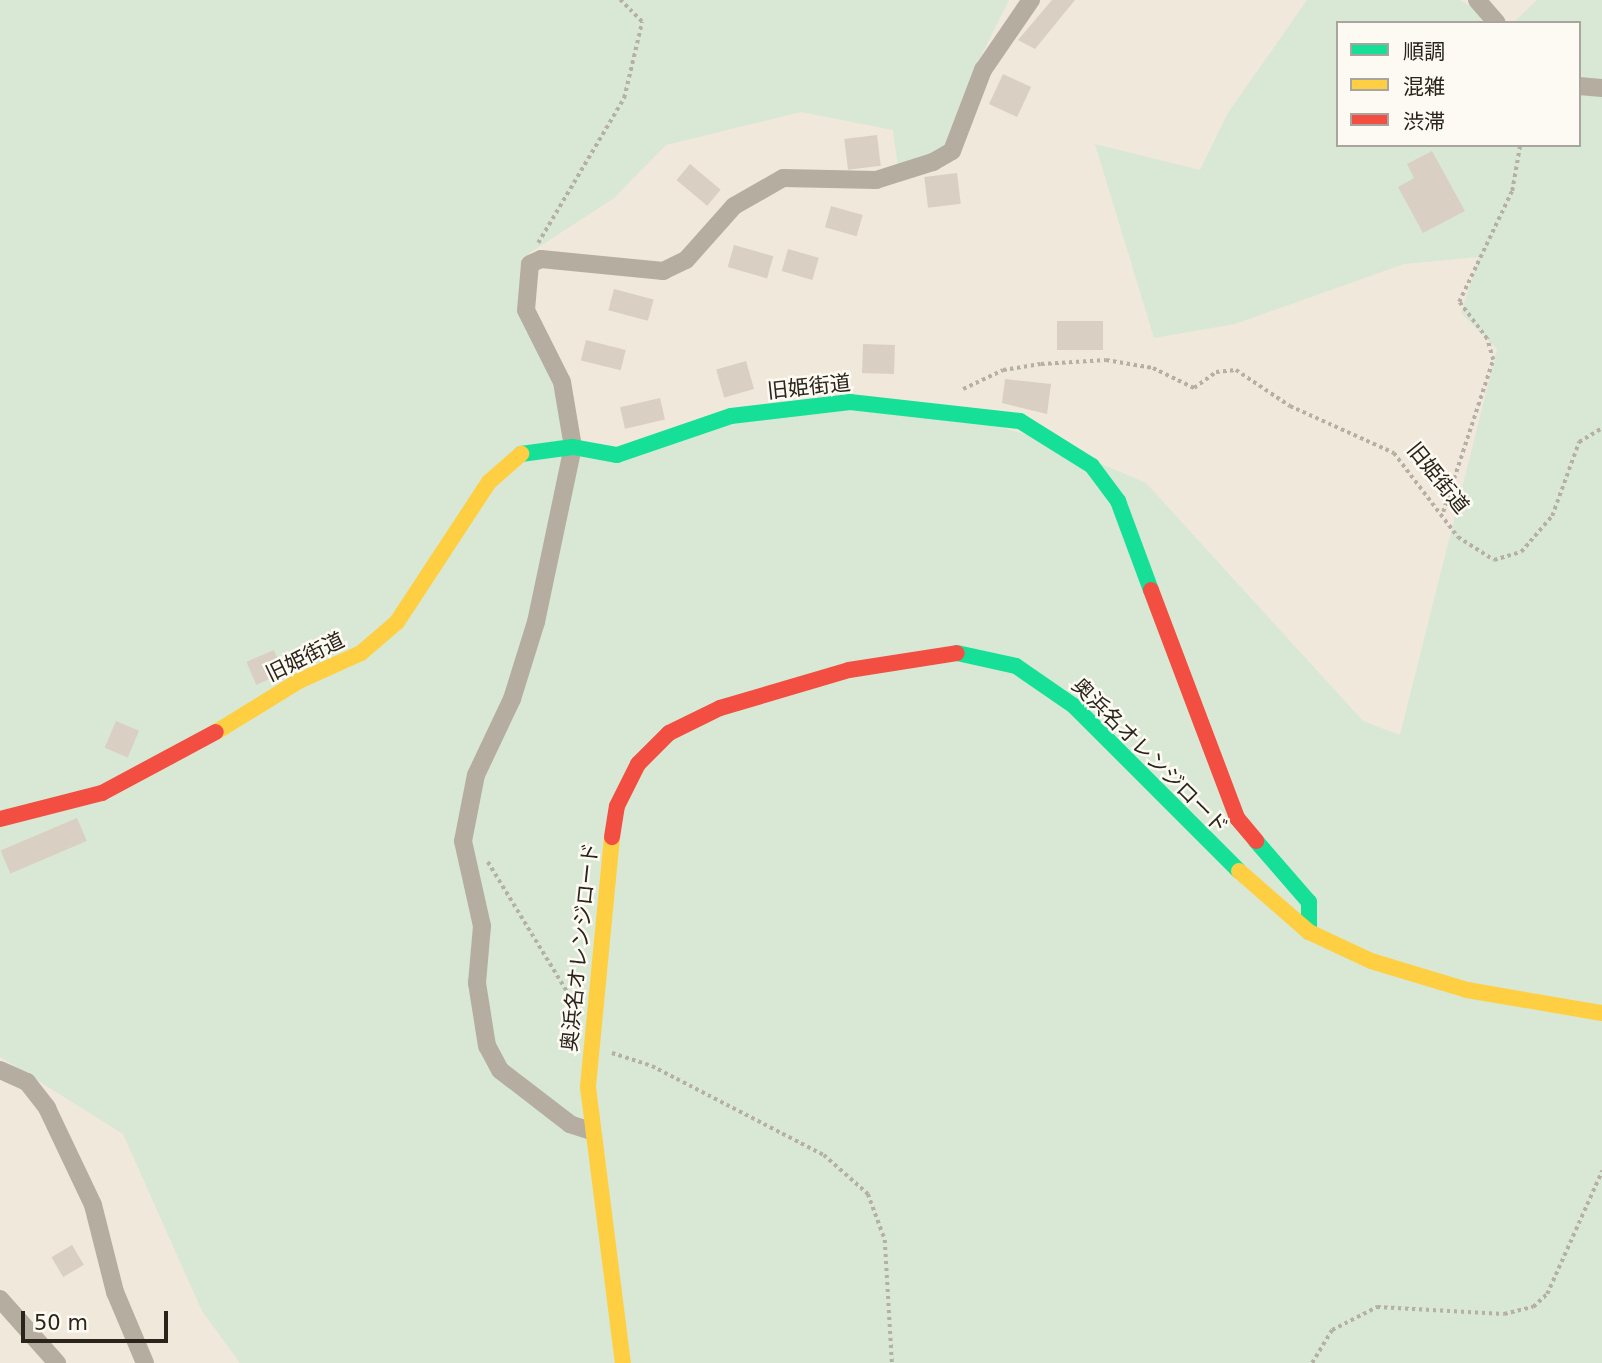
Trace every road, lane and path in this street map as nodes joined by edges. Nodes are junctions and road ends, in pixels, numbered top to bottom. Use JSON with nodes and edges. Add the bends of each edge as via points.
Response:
{"nodes":[{"id":1,"x":620,"y":0,"type":"edge"},
{"id":2,"x":1031,"y":0,"type":"edge"},
{"id":3,"x":1477,"y":0,"type":"edge"},
{"id":4,"x":1495,"y":21,"type":"edge"},
{"id":5,"x":1581,"y":86,"type":"edge"},
{"id":6,"x":1602,"y":88,"type":"edge"},
{"id":7,"x":1520,"y":147,"type":"edge"},
{"id":8,"x":530,"y":264,"type":"junction"},
{"id":9,"x":935,"y":407,"type":"junction"},
{"id":10,"x":1602,"y":428,"type":"edge"},
{"id":11,"x":573,"y":447,"type":"junction"},
{"id":12,"x":1442,"y":514,"type":"junction"},
{"id":13,"x":0,"y":819,"type":"edge"},
{"id":14,"x":463,"y":841,"type":"junction"},
{"id":15,"x":1308,"y":932,"type":"junction"},
{"id":16,"x":578,"y":1013,"type":"dead end"},
{"id":17,"x":1602,"y":1013,"type":"edge"},
{"id":18,"x":592,"y":1047,"type":"junction"},
{"id":19,"x":0,"y":1070,"type":"edge"},
{"id":20,"x":591,"y":1131,"type":"junction"},
{"id":21,"x":1602,"y":1171,"type":"edge"},
{"id":22,"x":0,"y":1298,"type":"edge"},
{"id":23,"x":57,"y":1363,"type":"edge"},
{"id":24,"x":145,"y":1363,"type":"edge"},
{"id":25,"x":623,"y":1363,"type":"edge"},
{"id":26,"x":892,"y":1363,"type":"edge"},
{"id":27,"x":1312,"y":1363,"type":"edge"}],
"edges":[{"from":1,"to":8,"type":"path","via":[[642,22],[624,98]]},
{"from":2,"to":8,"type":"street","via":[[983,71],[952,151],[933,162],[876,180],[783,178],[734,206],[686,260],[663,271],[541,259]]},
{"from":3,"to":4,"type":"street"},
{"from":5,"to":6,"type":"street"},
{"from":7,"to":12,"type":"path","via":[[1512,191],[1459,302],[1487,339],[1493,360]]},
{"from":8,"to":11,"type":"street","via":[[526,310],[562,382]]},
{"from":9,"to":11,"type":"street","name":"旧姫街道","via":[[850,402],[731,416],[617,455]]},
{"from":9,"to":12,"type":"path","name":"旧姫街道","via":[[1003,370],[1041,365],[1106,360],[1153,368],[1194,388],[1216,372],[1236,370],[1290,406],[1394,453]]},
{"from":9,"to":15,"type":"street","via":[[1020,421],[1093,466],[1118,501],[1237,818],[1309,902]]},
{"from":10,"to":12,"type":"path","name":"旧姫街道","via":[[1579,442],[1552,516],[1521,552],[1504,560],[1475,551]]},
{"from":11,"to":13,"type":"street","name":"旧姫街道","via":[[521,454],[489,482],[397,622],[361,653],[299,681],[163,764],[102,793]]},
{"from":11,"to":14,"type":"street","via":[[536,622],[512,699],[476,775]]},
{"from":14,"to":16,"type":"path","via":[[488,862]]},
{"from":14,"to":20,"type":"street","via":[[482,926],[477,983],[488,1046],[500,1070],[570,1124]]},
{"from":15,"to":17,"type":"street","name":"奥浜名オレンジロード","via":[[1371,961],[1466,990]]},
{"from":15,"to":18,"type":"street","name":"奥浜名オレンジロード","via":[[1204,840],[1045,683],[1016,666],[945,651],[849,670],[720,708],[669,733],[638,764],[617,806]]},
{"from":18,"to":20,"type":"street","name":"奥浜名オレンジロード"},
{"from":18,"to":26,"type":"path","via":[[652,1066],[824,1155],[868,1194],[885,1240]]},
{"from":19,"to":24,"type":"street","via":[[27,1082],[47,1108],[93,1205],[116,1292]]},
{"from":20,"to":25,"type":"street","name":"奥浜名オレンジロード"},
{"from":21,"to":27,"type":"path","via":[[1547,1294],[1533,1307],[1504,1314],[1377,1307],[1332,1330]]},
{"from":22,"to":23,"type":"street"}]}
